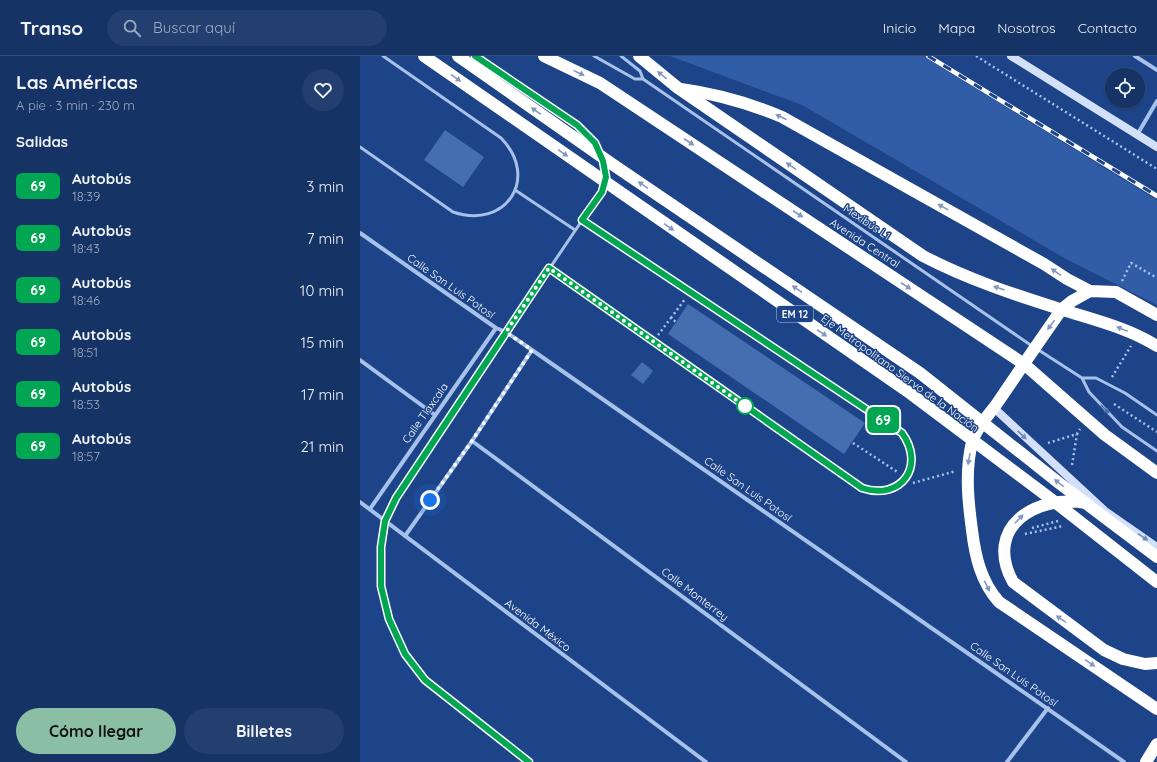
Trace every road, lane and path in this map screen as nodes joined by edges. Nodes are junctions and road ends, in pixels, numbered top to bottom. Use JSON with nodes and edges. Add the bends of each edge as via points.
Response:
{"nodes":[{"id":1,"x":383,"y":56,"type":"edge"},
{"id":2,"x":424,"y":56,"type":"edge"},
{"id":3,"x":458,"y":56,"type":"edge"},
{"id":4,"x":475,"y":56,"type":"edge"},
{"id":5,"x":544,"y":56,"type":"edge"},
{"id":6,"x":594,"y":56,"type":"edge"},
{"id":7,"x":621,"y":56,"type":"edge"},
{"id":8,"x":639,"y":56,"type":"edge"},
{"id":9,"x":976,"y":56,"type":"edge"},
{"id":10,"x":1011,"y":56,"type":"edge"},
{"id":11,"x":1135,"y":56,"type":"edge"},
{"id":12,"x":1145,"y":56,"type":"edge"},
{"id":13,"x":1142,"y":60,"type":"junction"},
{"id":14,"x":1157,"y":70,"type":"edge"},
{"id":15,"x":643,"y":79,"type":"junction"},
{"id":16,"x":678,"y":88,"type":"junction"},
{"id":17,"x":1157,"y":101,"type":"edge"},
{"id":18,"x":1137,"y":135,"type":"junction"},
{"id":19,"x":360,"y":147,"type":"edge"},
{"id":20,"x":1157,"y":147,"type":"edge"},
{"id":21,"x":1157,"y":169,"type":"edge"},
{"id":22,"x":515,"y":190,"type":"junction"},
{"id":23,"x":582,"y":220,"type":"junction"},
{"id":24,"x":575,"y":230,"type":"junction"},
{"id":25,"x":360,"y":233,"type":"edge"},
{"id":26,"x":549,"y":268,"type":"junction"},
{"id":27,"x":1157,"y":278,"type":"edge"},
{"id":28,"x":1090,"y":291,"type":"junction"},
{"id":29,"x":689,"y":292,"type":"junction"},
{"id":30,"x":1116,"y":292,"type":"junction"},
{"id":31,"x":1062,"y":310,"type":"junction"},
{"id":32,"x":1157,"y":315,"type":"edge"},
{"id":33,"x":671,"y":318,"type":"junction"},
{"id":34,"x":676,"y":322,"type":"dead end"},
{"id":35,"x":496,"y":328,"type":"junction"},
{"id":36,"x":506,"y":332,"type":"junction"},
{"id":37,"x":654,"y":342,"type":"junction"},
{"id":38,"x":1157,"y":346,"type":"edge"},
{"id":39,"x":1034,"y":348,"type":"junction"},
{"id":40,"x":532,"y":350,"type":"junction"},
{"id":41,"x":360,"y":360,"type":"edge"},
{"id":42,"x":1024,"y":364,"type":"junction"},
{"id":43,"x":1082,"y":378,"type":"junction"},
{"id":44,"x":1113,"y":403,"type":"dead end"},
{"id":45,"x":994,"y":408,"type":"junction"},
{"id":46,"x":435,"y":415,"type":"junction"},
{"id":47,"x":1157,"y":415,"type":"edge"},
{"id":48,"x":1157,"y":432,"type":"edge"},
{"id":49,"x":472,"y":441,"type":"junction"},
{"id":50,"x":1157,"y":451,"type":"edge"},
{"id":51,"x":1157,"y":473,"type":"edge"},
{"id":52,"x":360,"y":502,"type":"edge"},
{"id":53,"x":370,"y":509,"type":"junction"},
{"id":54,"x":1105,"y":511,"type":"junction"},
{"id":55,"x":385,"y":521,"type":"junction"},
{"id":56,"x":405,"y":536,"type":"junction"},
{"id":57,"x":1157,"y":547,"type":"edge"},
{"id":58,"x":1157,"y":557,"type":"edge"},
{"id":59,"x":1157,"y":582,"type":"edge"},
{"id":60,"x":1157,"y":663,"type":"edge"},
{"id":61,"x":1048,"y":708,"type":"junction"},
{"id":62,"x":1157,"y":709,"type":"edge"},
{"id":63,"x":1157,"y":744,"type":"edge"},
{"id":64,"x":529,"y":762,"type":"edge"},
{"id":65,"x":706,"y":762,"type":"edge"},
{"id":66,"x":906,"y":762,"type":"edge"},
{"id":67,"x":1007,"y":762,"type":"edge"},
{"id":68,"x":1124,"y":762,"type":"edge"},
{"id":69,"x":1146,"y":762,"type":"edge"}],
"edges":[{"from":1,"to":22,"type":"lane","via":[[501,138],[511,148],[517,161],[518,176]]},
{"from":2,"to":59,"type":"highway","name":"Eje Metropolitano Siervo de la Nación","number":"EM 12","one_way":true,"via":[[907,391]]},
{"from":58,"to":3,"type":"highway","name":"Eje Metropolitano Siervo de la Nación","number":"EM 12","one_way":true,"via":[[1058,483],[920,373]]},
{"from":4,"to":23,"type":"lane","via":[[577,125],[595,143],[603,161],[606,177],[602,192]]},
{"from":5,"to":42,"type":"highway","name":"Avenida Central","one_way":true,"via":[[600,83]]},
{"from":6,"to":15,"type":"lane","name":"Mexibús L1","via":[[635,79]]},
{"from":7,"to":15,"type":"lane","name":"Mexibús L1","via":[[640,71]]},
{"from":16,"to":8,"type":"highway","name":"Avenida Central","one_way":true},
{"from":9,"to":21,"type":"path"},
{"from":10,"to":18,"type":"main road"},
{"from":11,"to":13,"type":"street"},
{"from":12,"to":13,"type":"street"},
{"from":13,"to":14,"type":"street"},
{"from":15,"to":39,"type":"lane","name":"Mexibús L1"},
{"from":28,"to":16,"type":"highway","one_way":true,"via":[[782,117],[751,104]]},
{"from":31,"to":16,"type":"highway","name":"Avenida Central","one_way":true,"via":[[966,277],[923,256]]},
{"from":17,"to":18,"type":"street"},
{"from":18,"to":20,"type":"main road"},
{"from":19,"to":22,"type":"lane","via":[[453,212],[467,217],[482,217],[495,212],[507,203]]},
{"from":22,"to":24,"type":"lane"},
{"from":23,"to":24,"type":"lane"},
{"from":23,"to":29,"type":"lane"},
{"from":24,"to":26,"type":"lane"},
{"from":25,"to":35,"type":"street","name":"Calle San Luis Potosí"},
{"from":26,"to":36,"type":"lane"},
{"from":26,"to":37,"type":"lane"},
{"from":27,"to":30,"type":"path","via":[[1131,264]]},
{"from":28,"to":30,"type":"highway"},
{"from":28,"to":31,"type":"highway"},
{"from":29,"to":33,"type":"path"},
{"from":29,"to":37,"type":"lane","via":[[902,433],[909,442],[912,453],[912,464],[908,474],[902,482],[888,490],[872,491],[862,488]]},
{"from":30,"to":32,"type":"highway"},
{"from":38,"to":31,"type":"highway","name":"Avenida Central","one_way":true,"via":[[1098,320]]},
{"from":31,"to":39,"type":"highway","one_way":true},
{"from":33,"to":34,"type":"path"},
{"from":33,"to":37,"type":"path"},
{"from":35,"to":36,"type":"street","name":"Calle San Luis Potosí"},
{"from":35,"to":46,"type":"street","name":"Calle Tlaxcala"},
{"from":36,"to":40,"type":"street","name":"Calle San Luis Potosí"},
{"from":36,"to":55,"type":"lane","via":[[413,470]]},
{"from":39,"to":42,"type":"highway"},
{"from":39,"to":43,"type":"lane","name":"Mexibús L1"},
{"from":40,"to":49,"type":"street"},
{"from":40,"to":61,"type":"street","name":"Calle San Luis Potosí"},
{"from":41,"to":46,"type":"street"},
{"from":42,"to":45,"type":"highway"},
{"from":42,"to":51,"type":"highway","name":"Avenida Central","via":[[1105,435]]},
{"from":43,"to":47,"type":"lane","name":"Mexibús L1","via":[[1096,378],[1125,393]]},
{"from":43,"to":50,"type":"lane","name":"Mexibús L1","one_way":true,"via":[[1089,392],[1122,427]]},
{"from":44,"to":48,"type":"path"},
{"from":45,"to":54,"type":"main road","one_way":true},
{"from":45,"to":62,"type":"highway","one_way":true,"via":[[980,425],[968,463],[968,491],[975,552],[990,592],[999,602]]},
{"from":46,"to":53,"type":"street","name":"Calle Tlaxcala"},
{"from":49,"to":56,"type":"street"},
{"from":49,"to":66,"type":"street","name":"Calle Monterrey"},
{"from":52,"to":53,"type":"street","name":"Avenida México"},
{"from":53,"to":55,"type":"street","name":"Avenida México"},
{"from":54,"to":57,"type":"main road","one_way":true},
{"from":60,"to":54,"type":"highway","one_way":true,"via":[[1145,664],[1123,659],[1104,650],[1013,582],[1005,567],[1006,537],[1022,515],[1037,507],[1078,502]]},
{"from":55,"to":56,"type":"street","name":"Avenida México"},
{"from":55,"to":64,"type":"lane","via":[[381,547],[381,586],[389,619],[405,654],[425,680]]},
{"from":56,"to":65,"type":"street","name":"Avenida México"},
{"from":61,"to":67,"type":"street"},
{"from":61,"to":68,"type":"street","name":"Calle San Luis Potosí"},
{"from":63,"to":69,"type":"highway"}]}
